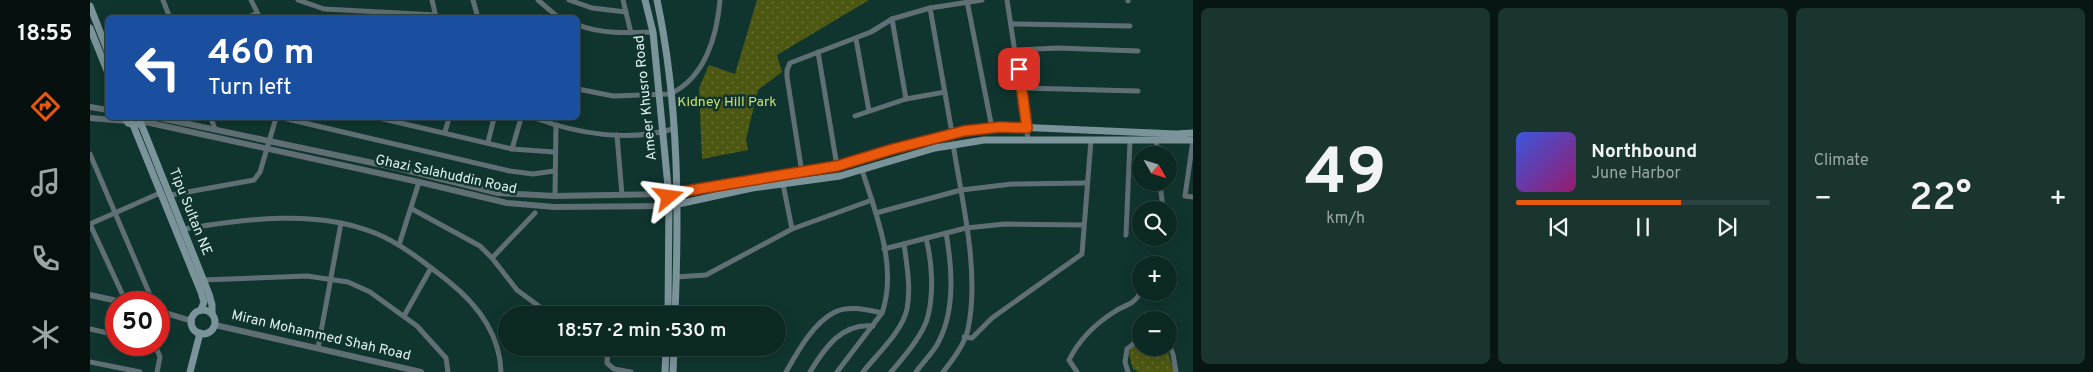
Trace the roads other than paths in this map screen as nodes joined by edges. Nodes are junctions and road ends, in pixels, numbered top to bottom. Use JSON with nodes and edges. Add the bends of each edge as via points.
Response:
{"nodes":[{"id":1,"x":162,"y":0,"type":"edge"},
{"id":2,"x":250,"y":0,"type":"edge"},
{"id":3,"x":298,"y":0,"type":"edge"},
{"id":4,"x":432,"y":0,"type":"edge"},
{"id":5,"x":473,"y":0,"type":"edge"},
{"id":6,"x":538,"y":0,"type":"edge"},
{"id":7,"x":569,"y":0,"type":"edge"},
{"id":8,"x":623,"y":0,"type":"edge"},
{"id":9,"x":645,"y":0,"type":"edge"},
{"id":10,"x":657,"y":0,"type":"edge"},
{"id":11,"x":720,"y":0,"type":"edge"},
{"id":12,"x":982,"y":0,"type":"edge"},
{"id":13,"x":1007,"y":0,"type":"edge"},
{"id":14,"x":967,"y":1,"type":"edge"},
{"id":15,"x":90,"y":6,"type":"edge"},
{"id":16,"x":930,"y":8,"type":"junction"},
{"id":17,"x":324,"y":9,"type":"junction"},
{"id":18,"x":626,"y":12,"type":"junction"},
{"id":19,"x":169,"y":15,"type":"edge"},
{"id":20,"x":258,"y":15,"type":"edge"},
{"id":21,"x":323,"y":15,"type":"edge"},
{"id":22,"x":420,"y":15,"type":"edge"},
{"id":23,"x":436,"y":15,"type":"edge"},
{"id":24,"x":477,"y":15,"type":"edge"},
{"id":25,"x":556,"y":15,"type":"edge"},
{"id":26,"x":892,"y":19,"type":"junction"},
{"id":27,"x":1011,"y":24,"type":"junction"},
{"id":28,"x":1130,"y":26,"type":"dead end"},
{"id":29,"x":580,"y":27,"type":"edge"},
{"id":30,"x":90,"y":28,"type":"edge"},
{"id":31,"x":652,"y":32,"type":"junction"},
{"id":32,"x":631,"y":33,"type":"junction"},
{"id":33,"x":856,"y":39,"type":"junction"},
{"id":34,"x":105,"y":44,"type":"edge"},
{"id":35,"x":1016,"y":50,"type":"junction"},
{"id":36,"x":1138,"y":51,"type":"dead end"},
{"id":37,"x":818,"y":52,"type":"junction"},
{"id":38,"x":105,"y":66,"type":"edge"},
{"id":39,"x":1022,"y":88,"type":"junction"},
{"id":40,"x":580,"y":89,"type":"edge"},
{"id":41,"x":1138,"y":91,"type":"dead end"},
{"id":42,"x":945,"y":92,"type":"junction"},
{"id":43,"x":659,"y":94,"type":"junction"},
{"id":44,"x":670,"y":94,"type":"junction"},
{"id":45,"x":906,"y":99,"type":"junction"},
{"id":46,"x":90,"y":107,"type":"edge"},
{"id":47,"x":105,"y":110,"type":"edge"},
{"id":48,"x":869,"y":111,"type":"junction"},
{"id":49,"x":855,"y":116,"type":"dead end"},
{"id":50,"x":90,"y":118,"type":"edge"},
{"id":51,"x":105,"y":119,"type":"edge"},
{"id":52,"x":115,"y":120,"type":"edge"},
{"id":53,"x":141,"y":120,"type":"edge"},
{"id":54,"x":170,"y":120,"type":"edge"},
{"id":55,"x":212,"y":120,"type":"edge"},
{"id":56,"x":275,"y":120,"type":"edge"},
{"id":57,"x":292,"y":120,"type":"edge"},
{"id":58,"x":388,"y":120,"type":"edge"},
{"id":59,"x":448,"y":120,"type":"edge"},
{"id":60,"x":494,"y":120,"type":"edge"},
{"id":61,"x":520,"y":120,"type":"edge"},
{"id":62,"x":541,"y":120,"type":"edge"},
{"id":63,"x":128,"y":121,"type":"edge"},
{"id":64,"x":556,"y":125,"type":"junction"},
{"id":65,"x":992,"y":128,"type":"junction"},
{"id":66,"x":1027,"y":128,"type":"junction"},
{"id":67,"x":215,"y":129,"type":"junction"},
{"id":68,"x":673,"y":129,"type":"junction"},
{"id":69,"x":445,"y":132,"type":"junction"},
{"id":70,"x":663,"y":132,"type":"junction"},
{"id":71,"x":1193,"y":132,"type":"edge"},
{"id":72,"x":952,"y":133,"type":"junction"},
{"id":73,"x":618,"y":135,"type":"junction"},
{"id":74,"x":1028,"y":139,"type":"junction"},
{"id":75,"x":269,"y":140,"type":"junction"},
{"id":76,"x":1091,"y":140,"type":"junction"},
{"id":77,"x":1156,"y":140,"type":"junction"},
{"id":78,"x":1193,"y":140,"type":"edge"},
{"id":79,"x":1130,"y":141,"type":"junction"},
{"id":80,"x":488,"y":142,"type":"junction"},
{"id":81,"x":953,"y":144,"type":"junction"},
{"id":82,"x":1157,"y":146,"type":"edge"},
{"id":83,"x":266,"y":149,"type":"junction"},
{"id":84,"x":512,"y":150,"type":"junction"},
{"id":85,"x":554,"y":152,"type":"junction"},
{"id":86,"x":90,"y":154,"type":"edge"},
{"id":87,"x":91,"y":161,"type":"edge"},
{"id":88,"x":837,"y":166,"type":"junction"},
{"id":89,"x":862,"y":170,"type":"junction"},
{"id":90,"x":554,"y":172,"type":"junction"},
{"id":91,"x":802,"y":173,"type":"junction"},
{"id":92,"x":419,"y":182,"type":"junction"},
{"id":93,"x":1087,"y":183,"type":"junction"},
{"id":94,"x":784,"y":184,"type":"junction"},
{"id":95,"x":960,"y":190,"type":"junction"},
{"id":96,"x":677,"y":193,"type":"junction"},
{"id":97,"x":160,"y":194,"type":"junction"},
{"id":98,"x":668,"y":194,"type":"junction"},
{"id":99,"x":171,"y":195,"type":"junction"},
{"id":100,"x":622,"y":195,"type":"junction"},
{"id":101,"x":555,"y":196,"type":"junction"},
{"id":102,"x":566,"y":196,"type":"junction"},
{"id":103,"x":1193,"y":197,"type":"edge"},
{"id":104,"x":872,"y":200,"type":"junction"},
{"id":105,"x":678,"y":204,"type":"junction"},
{"id":106,"x":669,"y":206,"type":"junction"},
{"id":107,"x":567,"y":207,"type":"junction"},
{"id":108,"x":412,"y":209,"type":"junction"},
{"id":109,"x":116,"y":212,"type":"junction"},
{"id":110,"x":535,"y":212,"type":"dead end"},
{"id":111,"x":876,"y":213,"type":"junction"},
{"id":112,"x":342,"y":223,"type":"junction"},
{"id":113,"x":90,"y":224,"type":"edge"},
{"id":114,"x":1084,"y":225,"type":"junction"},
{"id":115,"x":966,"y":228,"type":"junction"},
{"id":116,"x":184,"y":229,"type":"junction"},
{"id":117,"x":792,"y":229,"type":"junction"},
{"id":118,"x":946,"y":233,"type":"junction"},
{"id":119,"x":1126,"y":234,"type":"dead end"},
{"id":120,"x":926,"y":238,"type":"junction"},
{"id":121,"x":904,"y":244,"type":"junction"},
{"id":122,"x":400,"y":246,"type":"junction"},
{"id":123,"x":884,"y":249,"type":"junction"},
{"id":124,"x":492,"y":258,"type":"junction"},
{"id":125,"x":431,"y":268,"type":"junction"},
{"id":126,"x":676,"y":277,"type":"junction"},
{"id":127,"x":332,"y":278,"type":"junction"},
{"id":128,"x":202,"y":280,"type":"junction"},
{"id":129,"x":121,"y":291,"type":"edge"},
{"id":130,"x":148,"y":291,"type":"edge"},
{"id":131,"x":90,"y":295,"type":"edge"},
{"id":132,"x":105,"y":298,"type":"edge"},
{"id":133,"x":1136,"y":301,"type":"edge"},
{"id":134,"x":539,"y":306,"type":"edge"},
{"id":135,"x":668,"y":306,"type":"edge"},
{"id":136,"x":675,"y":306,"type":"edge"},
{"id":137,"x":201,"y":310,"type":"junction"},
{"id":138,"x":212,"y":313,"type":"junction"},
{"id":139,"x":882,"y":313,"type":"junction"},
{"id":140,"x":170,"y":314,"type":"edge"},
{"id":141,"x":404,"y":316,"type":"junction"},
{"id":142,"x":192,"y":321,"type":"junction"},
{"id":143,"x":215,"y":325,"type":"junction"},
{"id":144,"x":873,"y":326,"type":"junction"},
{"id":145,"x":90,"y":329,"type":"edge"},
{"id":146,"x":105,"y":332,"type":"edge"},
{"id":147,"x":200,"y":333,"type":"junction"},
{"id":148,"x":964,"y":337,"type":"junction"},
{"id":149,"x":1132,"y":345,"type":"edge"},
{"id":150,"x":318,"y":348,"type":"junction"},
{"id":151,"x":160,"y":356,"type":"edge"},
{"id":152,"x":607,"y":356,"type":"edge"},
{"id":153,"x":666,"y":356,"type":"edge"},
{"id":154,"x":674,"y":356,"type":"edge"},
{"id":155,"x":1173,"y":356,"type":"edge"},
{"id":156,"x":90,"y":362,"type":"edge"},
{"id":157,"x":412,"y":371,"type":"edge"},
{"id":158,"x":140,"y":372,"type":"edge"},
{"id":159,"x":157,"y":372,"type":"edge"},
{"id":160,"x":190,"y":372,"type":"edge"},
{"id":161,"x":421,"y":372,"type":"edge"},
{"id":162,"x":448,"y":372,"type":"edge"},
{"id":163,"x":501,"y":372,"type":"edge"},
{"id":164,"x":631,"y":372,"type":"edge"},
{"id":165,"x":666,"y":372,"type":"edge"},
{"id":166,"x":673,"y":372,"type":"edge"},
{"id":167,"x":786,"y":372,"type":"edge"},
{"id":168,"x":810,"y":372,"type":"edge"},
{"id":169,"x":837,"y":372,"type":"edge"},
{"id":170,"x":862,"y":372,"type":"edge"},
{"id":171,"x":891,"y":372,"type":"edge"},
{"id":172,"x":916,"y":372,"type":"edge"},
{"id":173,"x":943,"y":372,"type":"edge"},
{"id":174,"x":1077,"y":372,"type":"edge"},
{"id":175,"x":1128,"y":372,"type":"edge"},
{"id":176,"x":1176,"y":372,"type":"edge"}],
"edges":[{"from":1,"to":19,"type":"street"},
{"from":2,"to":20,"type":"street"},
{"from":3,"to":17,"type":"street"},
{"from":4,"to":23,"type":"street"},
{"from":5,"to":24,"type":"street"},
{"from":6,"to":25,"type":"street"},
{"from":7,"to":18,"type":"street","via":[[592,8]]},
{"from":8,"to":18,"type":"street"},
{"from":9,"to":31,"type":"main road","name":"Ameer Khusro Road"},
{"from":10,"to":44,"type":"main road","name":"Ameer Khusro Road"},
{"from":11,"to":44,"type":"street","via":[[706,60],[690,82]]},
{"from":12,"to":14,"type":"street"},
{"from":13,"to":27,"type":"street"},
{"from":14,"to":16,"type":"street"},
{"from":14,"to":65,"type":"street"},
{"from":15,"to":34,"type":"main road"},
{"from":16,"to":26,"type":"street"},
{"from":16,"to":42,"type":"street"},
{"from":17,"to":21,"type":"street"},
{"from":17,"to":22,"type":"street"},
{"from":18,"to":32,"type":"street"},
{"from":26,"to":33,"type":"street"},
{"from":26,"to":45,"type":"street"},
{"from":27,"to":28,"type":"street"},
{"from":27,"to":35,"type":"street"},
{"from":29,"to":32,"type":"street"},
{"from":30,"to":38,"type":"main road"},
{"from":31,"to":32,"type":"street"},
{"from":31,"to":43,"type":"main road","name":"Ameer Khusro Road"},
{"from":33,"to":37,"type":"street"},
{"from":33,"to":48,"type":"street"},
{"from":35,"to":36,"type":"street"},
{"from":35,"to":39,"type":"street"},
{"from":37,"to":88,"type":"street"},
{"from":37,"to":91,"type":"street","via":[[790,64],[787,70]]},
{"from":39,"to":41,"type":"street"},
{"from":39,"to":66,"type":"street"},
{"from":40,"to":43,"type":"street","via":[[613,96]]},
{"from":42,"to":45,"type":"street"},
{"from":42,"to":72,"type":"street"},
{"from":43,"to":44,"type":"street"},
{"from":43,"to":70,"type":"main road","name":"Ameer Khusro Road"},
{"from":44,"to":68,"type":"main road","name":"Ameer Khusro Road"},
{"from":45,"to":48,"type":"street"},
{"from":46,"to":47,"type":"street"},
{"from":48,"to":49,"type":"street"},
{"from":50,"to":51,"type":"street"},
{"from":52,"to":63,"type":"street"},
{"from":53,"to":63,"type":"main road"},
{"from":53,"to":83,"type":"street","name":"Ghazi Salahuddin Road"},
{"from":53,"to":99,"type":"main road","name":"Tipu Sultan NE"},
{"from":54,"to":67,"type":"street","name":"Ghazi Salahuddin Road"},
{"from":55,"to":67,"type":"street"},
{"from":56,"to":75,"type":"street"},
{"from":57,"to":90,"type":"street","via":[[510,171]]},
{"from":58,"to":69,"type":"street"},
{"from":59,"to":69,"type":"street"},
{"from":60,"to":80,"type":"street"},
{"from":61,"to":84,"type":"street"},
{"from":62,"to":64,"type":"street"},
{"from":63,"to":97,"type":"main road"},
{"from":64,"to":73,"type":"street","via":[[594,134]]},
{"from":64,"to":85,"type":"street"},
{"from":65,"to":66,"type":"main road","name":"Ghazi Salahuddin Road"},
{"from":65,"to":72,"type":"main road","name":"Ghazi Salahuddin Road"},
{"from":66,"to":71,"type":"main road","name":"Ghazi Salahuddin Road"},
{"from":66,"to":74,"type":"street"},
{"from":67,"to":75,"type":"street","name":"Ghazi Salahuddin Road"},
{"from":68,"to":70,"type":"street"},
{"from":68,"to":96,"type":"main road","name":"Ameer Khusro Road"},
{"from":69,"to":80,"type":"street"},
{"from":70,"to":73,"type":"street"},
{"from":70,"to":98,"type":"main road","name":"Ameer Khusro Road"},
{"from":72,"to":88,"type":"main road","name":"Ghazi Salahuddin Road"},
{"from":73,"to":100,"type":"street"},
{"from":74,"to":76,"type":"main road","name":"Ghazi Salahuddin Road"},
{"from":74,"to":81,"type":"main road","name":"Ghazi Salahuddin Road"},
{"from":75,"to":83,"type":"street"},
{"from":75,"to":101,"type":"street","name":"Ghazi Salahuddin Road","via":[[498,193]]},
{"from":76,"to":79,"type":"main road","name":"Ghazi Salahuddin Road"},
{"from":76,"to":93,"type":"street"},
{"from":77,"to":78,"type":"main road","name":"Ghazi Salahuddin Road"},
{"from":77,"to":79,"type":"main road","name":"Ghazi Salahuddin Road"},
{"from":77,"to":82,"type":"street"},
{"from":78,"to":103,"type":"street","via":[[1185,196]]},
{"from":79,"to":119,"type":"street"},
{"from":80,"to":84,"type":"street"},
{"from":81,"to":89,"type":"main road","name":"Ghazi Salahuddin Road"},
{"from":81,"to":95,"type":"street"},
{"from":83,"to":92,"type":"street","name":"Ghazi Salahuddin Road"},
{"from":83,"to":99,"type":"street","via":[[260,172],[254,180]]},
{"from":84,"to":85,"type":"street"},
{"from":85,"to":90,"type":"street"},
{"from":86,"to":87,"type":"street"},
{"from":87,"to":109,"type":"street"},
{"from":88,"to":91,"type":"main road","name":"Ghazi Salahuddin Road"},
{"from":89,"to":94,"type":"main road","name":"Ghazi Salahuddin Road"},
{"from":89,"to":104,"type":"street"},
{"from":90,"to":101,"type":"street"},
{"from":91,"to":96,"type":"main road","name":"Ghazi Salahuddin Road"},
{"from":92,"to":107,"type":"street","name":"Ghazi Salahuddin Road","via":[[507,203]]},
{"from":92,"to":108,"type":"street"},
{"from":93,"to":95,"type":"street","via":[[1012,184]]},
{"from":93,"to":114,"type":"street"},
{"from":94,"to":105,"type":"main road","name":"Ghazi Salahuddin Road"},
{"from":94,"to":117,"type":"street"},
{"from":95,"to":111,"type":"street"},
{"from":95,"to":115,"type":"street"},
{"from":96,"to":98,"type":"main road","name":"Ghazi Salahuddin Road"},
{"from":96,"to":105,"type":"main road","name":"Ameer Khusro Road"},
{"from":97,"to":109,"type":"street"},
{"from":97,"to":137,"type":"main road","via":[[201,292],[204,302]]},
{"from":98,"to":100,"type":"street","name":"Ghazi Salahuddin Road"},
{"from":98,"to":106,"type":"main road","name":"Ameer Khusro Road"},
{"from":99,"to":116,"type":"main road","name":"Tipu Sultan NE"},
{"from":100,"to":102,"type":"street","name":"Ghazi Salahuddin Road"},
{"from":101,"to":102,"type":"street","name":"Ghazi Salahuddin Road"},
{"from":102,"to":107,"type":"street"},
{"from":104,"to":111,"type":"street"},
{"from":104,"to":117,"type":"street"},
{"from":105,"to":106,"type":"main road","name":"Ghazi Salahuddin Road"},
{"from":105,"to":126,"type":"main road","name":"Ameer Khusro Road"},
{"from":106,"to":107,"type":"street","name":"Ghazi Salahuddin Road"},
{"from":106,"to":135,"type":"main road","name":"Ameer Khusro Road"},
{"from":108,"to":122,"type":"street"},
{"from":108,"to":124,"type":"street","via":[[480,246]]},
{"from":109,"to":113,"type":"street"},
{"from":109,"to":130,"type":"street"},
{"from":110,"to":124,"type":"street"},
{"from":111,"to":123,"type":"street"},
{"from":112,"to":116,"type":"street","via":[[317,219],[260,220]]},
{"from":112,"to":122,"type":"street","via":[[377,234]]},
{"from":112,"to":127,"type":"street"},
{"from":113,"to":129,"type":"street"},
{"from":114,"to":115,"type":"street","via":[[1006,224]]},
{"from":114,"to":148,"type":"street","via":[[1082,254],[999,313],[972,338]]},
{"from":115,"to":118,"type":"street"},
{"from":115,"to":148,"type":"street","via":[[971,293],[968,331]]},
{"from":116,"to":128,"type":"main road","name":"Tipu Sultan NE"},
{"from":117,"to":126,"type":"street","via":[[706,274]]},
{"from":118,"to":120,"type":"street"},
{"from":118,"to":172,"type":"street","via":[[950,256],[947,320],[939,342]]},
{"from":120,"to":121,"type":"street"},
{"from":120,"to":171,"type":"street","via":[[931,279],[928,317],[909,350]]},
{"from":121,"to":123,"type":"street"},
{"from":121,"to":170,"type":"street","via":[[909,280],[906,311],[898,328]]},
{"from":122,"to":125,"type":"street"},
{"from":123,"to":139,"type":"street","via":[[887,276]]},
{"from":124,"to":134,"type":"street","via":[[517,290]]},
{"from":125,"to":141,"type":"street"},
{"from":125,"to":163,"type":"street","via":[[463,292],[486,322],[500,350]]},
{"from":126,"to":136,"type":"main road","name":"Ameer Khusro Road"},
{"from":127,"to":128,"type":"street"},
{"from":127,"to":141,"type":"street","via":[[370,292]]},
{"from":127,"to":150,"type":"street"},
{"from":128,"to":138,"type":"main road","name":"Tipu Sultan NE"},
{"from":131,"to":132,"type":"street"},
{"from":133,"to":174,"type":"street","via":[[1094,326],[1074,350],[1069,360]]},
{"from":137,"to":138,"type":"main road"},
{"from":137,"to":142,"type":"main road"},
{"from":138,"to":143,"type":"main road","name":"Tipu Sultan NE"},
{"from":139,"to":144,"type":"street"},
{"from":139,"to":167,"type":"street","via":[[857,308],[836,311],[816,326]]},
{"from":140,"to":142,"type":"street"},
{"from":141,"to":162,"type":"street","via":[[432,340],[446,358]]},
{"from":142,"to":147,"type":"main road"},
{"from":143,"to":147,"type":"main road","via":[[210,332]]},
{"from":143,"to":150,"type":"street","name":"Miran Mohammed Shah Road"},
{"from":144,"to":168,"type":"street","via":[[860,324],[844,330]]},
{"from":144,"to":169,"type":"street"},
{"from":145,"to":146,"type":"street"},
{"from":147,"to":160,"type":"main road"},
{"from":148,"to":173,"type":"street"},
{"from":149,"to":175,"type":"street","via":[[1127,349],[1125,362]]},
{"from":150,"to":157,"type":"street","name":"Miran Mohammed Shah Road"},
{"from":151,"to":159,"type":"street"},
{"from":152,"to":164,"type":"street","via":[[607,363],[614,369]]},
{"from":153,"to":165,"type":"main road"},
{"from":154,"to":166,"type":"main road"},
{"from":155,"to":176,"type":"street"},
{"from":156,"to":158,"type":"street"},
{"from":157,"to":161,"type":"street","name":"Miran Mohammed Shah Road"}]}
